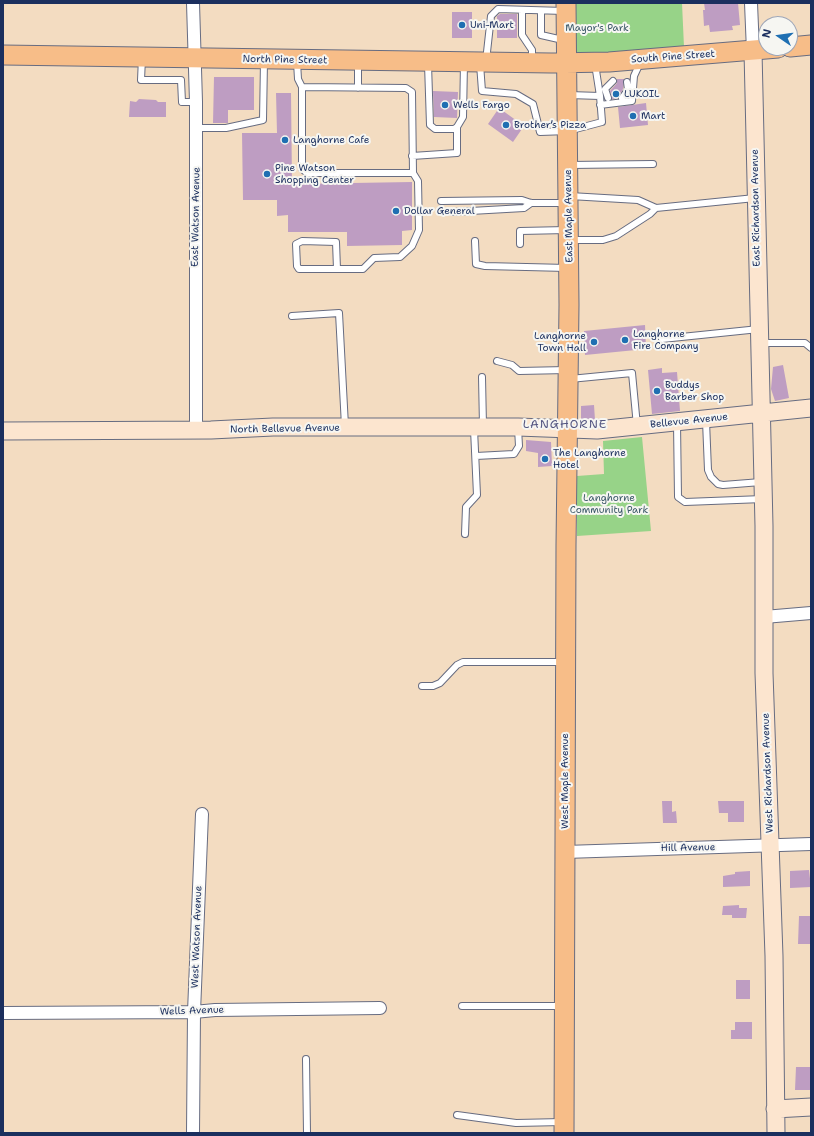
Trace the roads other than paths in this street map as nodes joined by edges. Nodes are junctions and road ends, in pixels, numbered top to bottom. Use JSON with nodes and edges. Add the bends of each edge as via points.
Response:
{"nodes":[{"id":1,"x":193,"y":3,"type":"edge"},
{"id":2,"x":751,"y":3,"type":"edge"},
{"id":3,"x":566,"y":7,"type":"edge"},
{"id":4,"x":522,"y":10,"type":"junction"},
{"id":5,"x":541,"y":11,"type":"junction"},
{"id":6,"x":567,"y":41,"type":"junction"},
{"id":7,"x":811,"y":45,"type":"edge"},
{"id":8,"x":798,"y":46,"type":"edge"},
{"id":9,"x":758,"y":50,"type":"edge"},
{"id":10,"x":753,"y":51,"type":"junction"},
{"id":11,"x":3,"y":55,"type":"edge"},
{"id":12,"x":142,"y":57,"type":"junction"},
{"id":13,"x":196,"y":58,"type":"junction"},
{"id":14,"x":641,"y":59,"type":"junction"},
{"id":15,"x":264,"y":60,"type":"junction"},
{"id":16,"x":297,"y":60,"type":"junction"},
{"id":17,"x":358,"y":62,"type":"junction"},
{"id":18,"x":477,"y":62,"type":"junction"},
{"id":19,"x":594,"y":62,"type":"junction"},
{"id":20,"x":428,"y":63,"type":"junction"},
{"id":21,"x":532,"y":63,"type":"junction"},
{"id":22,"x":568,"y":63,"type":"junction"},
{"id":23,"x":613,"y":81,"type":"dead end"},
{"id":24,"x":627,"y":82,"type":"dead end"},
{"id":25,"x":302,"y":87,"type":"junction"},
{"id":26,"x":358,"y":88,"type":"junction"},
{"id":27,"x":605,"y":89,"type":"junction"},
{"id":28,"x":629,"y":90,"type":"junction"},
{"id":29,"x":568,"y":95,"type":"junction"},
{"id":30,"x":600,"y":96,"type":"junction"},
{"id":31,"x":608,"y":98,"type":"dead end"},
{"id":32,"x":622,"y":98,"type":"dead end"},
{"id":33,"x":196,"y":102,"type":"junction"},
{"id":34,"x":600,"y":105,"type":"junction"},
{"id":35,"x":197,"y":128,"type":"junction"},
{"id":36,"x":457,"y":128,"type":"junction"},
{"id":37,"x":568,"y":131,"type":"junction"},
{"id":38,"x":412,"y":156,"type":"junction"},
{"id":39,"x":653,"y":164,"type":"dead end"},
{"id":40,"x":568,"y":165,"type":"junction"},
{"id":41,"x":413,"y":173,"type":"junction"},
{"id":42,"x":756,"y":198,"type":"junction"},
{"id":43,"x":568,"y":200,"type":"junction"},
{"id":44,"x":441,"y":201,"type":"dead end"},
{"id":45,"x":531,"y":204,"type":"junction"},
{"id":46,"x":656,"y":208,"type":"junction"},
{"id":47,"x":453,"y":212,"type":"dead end"},
{"id":48,"x":569,"y":235,"type":"junction"},
{"id":49,"x":475,"y":241,"type":"dead end"},
{"id":50,"x":520,"y":244,"type":"dead end"},
{"id":51,"x":569,"y":268,"type":"junction"},
{"id":52,"x":337,"y":269,"type":"junction"},
{"id":53,"x":292,"y":316,"type":"dead end"},
{"id":54,"x":759,"y":336,"type":"junction"},
{"id":55,"x":662,"y":339,"type":"dead end"},
{"id":56,"x":811,"y":348,"type":"edge"},
{"id":57,"x":497,"y":362,"type":"dead end"},
{"id":58,"x":569,"y":374,"type":"junction"},
{"id":59,"x":482,"y":377,"type":"dead end"},
{"id":60,"x":811,"y":408,"type":"edge"},
{"id":61,"x":761,"y":413,"type":"junction"},
{"id":62,"x":706,"y":419,"type":"junction"},
{"id":63,"x":677,"y":422,"type":"junction"},
{"id":64,"x":637,"y":426,"type":"junction"},
{"id":65,"x":478,"y":427,"type":"junction"},
{"id":66,"x":518,"y":427,"type":"junction"},
{"id":67,"x":345,"y":428,"type":"junction"},
{"id":68,"x":196,"y":430,"type":"junction"},
{"id":69,"x":568,"y":430,"type":"junction"},
{"id":70,"x":3,"y":431,"type":"edge"},
{"id":71,"x":476,"y":456,"type":"junction"},
{"id":72,"x":762,"y":490,"type":"junction"},
{"id":73,"x":465,"y":534,"type":"dead end"},
{"id":74,"x":811,"y":613,"type":"edge"},
{"id":75,"x":764,"y":617,"type":"junction"},
{"id":76,"x":565,"y":662,"type":"junction"},
{"id":77,"x":422,"y":686,"type":"dead end"},
{"id":78,"x":202,"y":814,"type":"dead end"},
{"id":79,"x":811,"y":844,"type":"edge"},
{"id":80,"x":770,"y":845,"type":"junction"},
{"id":81,"x":565,"y":852,"type":"junction"},
{"id":82,"x":462,"y":1006,"type":"dead end"},
{"id":83,"x":566,"y":1006,"type":"junction"},
{"id":84,"x":380,"y":1008,"type":"dead end"},
{"id":85,"x":194,"y":1012,"type":"junction"},
{"id":86,"x":3,"y":1013,"type":"edge"},
{"id":87,"x":306,"y":1060,"type":"dead end"},
{"id":88,"x":811,"y":1107,"type":"edge"},
{"id":89,"x":775,"y":1109,"type":"junction"},
{"id":90,"x":457,"y":1116,"type":"dead end"},
{"id":91,"x":564,"y":1128,"type":"edge"},
{"id":92,"x":193,"y":1133,"type":"edge"},
{"id":93,"x":307,"y":1133,"type":"edge"},
{"id":94,"x":776,"y":1133,"type":"edge"}],
"edges":[{"from":1,"to":13,"type":"street","name":"East Watson Avenue"},
{"from":2,"to":10,"type":"street","name":"East Richardson Avenue"},
{"from":3,"to":5,"type":"lane"},
{"from":3,"to":6,"type":"main road","name":"East Maple Avenue"},
{"from":4,"to":5,"type":"lane"},
{"from":4,"to":18,"type":"lane","via":[[498,9],[491,16]]},
{"from":4,"to":21,"type":"lane","via":[[522,36],[532,50]]},
{"from":5,"to":6,"type":"lane","via":[[541,35]]},
{"from":6,"to":22,"type":"main road","name":"East Maple Avenue"},
{"from":7,"to":8,"type":"main road"},
{"from":9,"to":10,"type":"main road","name":"South Pine Street"},
{"from":10,"to":14,"type":"main road","name":"South Pine Street"},
{"from":10,"to":42,"type":"street","name":"East Richardson Avenue"},
{"from":11,"to":12,"type":"main road","name":"North Pine Street"},
{"from":12,"to":13,"type":"main road","name":"North Pine Street"},
{"from":12,"to":33,"type":"lane","via":[[142,80],[181,80],[182,102]]},
{"from":13,"to":15,"type":"main road","name":"North Pine Street"},
{"from":13,"to":33,"type":"street","name":"East Watson Avenue"},
{"from":14,"to":19,"type":"main road","name":"South Pine Street"},
{"from":14,"to":28,"type":"lane"},
{"from":15,"to":16,"type":"main road","name":"North Pine Street"},
{"from":15,"to":35,"type":"lane","via":[[263,120],[226,128]]},
{"from":16,"to":17,"type":"main road","name":"North Pine Street"},
{"from":16,"to":25,"type":"lane","via":[[298,79]]},
{"from":17,"to":20,"type":"main road","name":"North Pine Street"},
{"from":17,"to":26,"type":"lane"},
{"from":18,"to":20,"type":"main road","name":"North Pine Street"},
{"from":18,"to":21,"type":"main road","name":"North Pine Street"},
{"from":18,"to":36,"type":"lane"},
{"from":18,"to":37,"type":"lane","via":[[482,90],[516,94],[533,104],[540,132]]},
{"from":19,"to":22,"type":"main road","name":"South Pine Street"},
{"from":19,"to":27,"type":"lane"},
{"from":20,"to":36,"type":"lane","via":[[430,125],[435,129]]},
{"from":21,"to":22,"type":"main road","name":"North Pine Street"},
{"from":22,"to":29,"type":"main road","name":"East Maple Avenue"},
{"from":23,"to":27,"type":"lane"},
{"from":24,"to":28,"type":"lane"},
{"from":25,"to":26,"type":"lane"},
{"from":25,"to":41,"type":"lane","via":[[302,169],[307,173]]},
{"from":26,"to":38,"type":"lane","via":[[406,88],[412,92]]},
{"from":27,"to":30,"type":"lane"},
{"from":27,"to":31,"type":"lane"},
{"from":28,"to":32,"type":"lane"},
{"from":28,"to":34,"type":"lane","via":[[632,101]]},
{"from":29,"to":30,"type":"lane"},
{"from":29,"to":37,"type":"main road","name":"East Maple Avenue"},
{"from":30,"to":34,"type":"lane"},
{"from":33,"to":35,"type":"street","name":"East Watson Avenue"},
{"from":34,"to":37,"type":"lane","via":[[602,122]]},
{"from":35,"to":68,"type":"street","name":"East Watson Avenue"},
{"from":36,"to":38,"type":"lane","via":[[457,153]]},
{"from":37,"to":40,"type":"main road","name":"East Maple Avenue"},
{"from":38,"to":41,"type":"lane"},
{"from":39,"to":40,"type":"lane"},
{"from":40,"to":43,"type":"main road","name":"East Maple Avenue"},
{"from":41,"to":52,"type":"lane","via":[[418,181],[419,230],[412,246],[400,257],[374,258],[364,269]]},
{"from":42,"to":46,"type":"lane"},
{"from":42,"to":54,"type":"street","name":"East Richardson Avenue"},
{"from":43,"to":45,"type":"lane"},
{"from":43,"to":46,"type":"lane","via":[[638,200]]},
{"from":43,"to":48,"type":"main road","name":"East Maple Avenue"},
{"from":44,"to":45,"type":"lane","via":[[522,200]]},
{"from":45,"to":47,"type":"lane","via":[[524,208]]},
{"from":46,"to":48,"type":"lane","via":[[616,236],[603,240]]},
{"from":48,"to":50,"type":"lane","via":[[520,231]]},
{"from":48,"to":51,"type":"main road","name":"East Maple Avenue"},
{"from":49,"to":51,"type":"lane","via":[[476,264]]},
{"from":51,"to":58,"type":"main road","name":"East Maple Avenue"},
{"from":52,"to":52,"type":"lane","via":[[299,269],[296,266],[296,244],[302,241],[336,242]]},
{"from":53,"to":67,"type":"lane","via":[[340,313]]},
{"from":54,"to":55,"type":"lane"},
{"from":54,"to":56,"type":"lane","via":[[805,343]]},
{"from":54,"to":61,"type":"street","name":"East Richardson Avenue"},
{"from":57,"to":58,"type":"lane","via":[[512,365],[519,371]]},
{"from":58,"to":64,"type":"lane","via":[[632,373]]},
{"from":58,"to":69,"type":"main road","name":"East Maple Avenue"},
{"from":59,"to":65,"type":"lane"},
{"from":60,"to":61,"type":"street","name":"Bellevue Avenue"},
{"from":61,"to":62,"type":"street","name":"Bellevue Avenue"},
{"from":61,"to":72,"type":"street","name":"West Richardson Avenue"},
{"from":62,"to":63,"type":"street","name":"Bellevue Avenue"},
{"from":62,"to":72,"type":"lane","via":[[708,470],[711,477],[718,484]]},
{"from":63,"to":64,"type":"street","name":"Bellevue Avenue"},
{"from":63,"to":72,"type":"lane","via":[[678,497],[686,502]]},
{"from":64,"to":69,"type":"street","name":"Bellevue Avenue"},
{"from":65,"to":66,"type":"street","name":"North Bellevue Avenue"},
{"from":65,"to":67,"type":"street","name":"North Bellevue Avenue"},
{"from":65,"to":71,"type":"lane"},
{"from":66,"to":69,"type":"street","name":"North Bellevue Avenue"},
{"from":66,"to":71,"type":"lane","via":[[519,446],[514,454]]},
{"from":67,"to":68,"type":"street","name":"North Bellevue Avenue"},
{"from":68,"to":70,"type":"street","name":"North Bellevue Avenue"},
{"from":69,"to":76,"type":"main road","name":"West Maple Avenue"},
{"from":71,"to":73,"type":"lane","via":[[477,495],[466,507]]},
{"from":72,"to":75,"type":"street","name":"West Richardson Avenue"},
{"from":74,"to":75,"type":"street"},
{"from":75,"to":80,"type":"street","name":"West Richardson Avenue"},
{"from":76,"to":77,"type":"lane","via":[[463,662],[440,683]]},
{"from":76,"to":81,"type":"main road","name":"West Maple Avenue"},
{"from":78,"to":85,"type":"street","name":"West Watson Avenue"},
{"from":79,"to":80,"type":"street","name":"Hill Avenue"},
{"from":80,"to":81,"type":"street","name":"Hill Avenue"},
{"from":80,"to":89,"type":"street","name":"West Richardson Avenue"},
{"from":81,"to":83,"type":"main road","name":"West Maple Avenue"},
{"from":82,"to":83,"type":"lane"},
{"from":83,"to":91,"type":"main road","name":"West Maple Avenue"},
{"from":84,"to":85,"type":"street","name":"Wells Avenue"},
{"from":85,"to":86,"type":"street","name":"Wells Avenue"},
{"from":85,"to":92,"type":"street","name":"West Watson Avenue"},
{"from":87,"to":93,"type":"lane"},
{"from":88,"to":89,"type":"street"},
{"from":89,"to":94,"type":"street","name":"West Richardson Avenue"},
{"from":90,"to":91,"type":"lane"}]}
